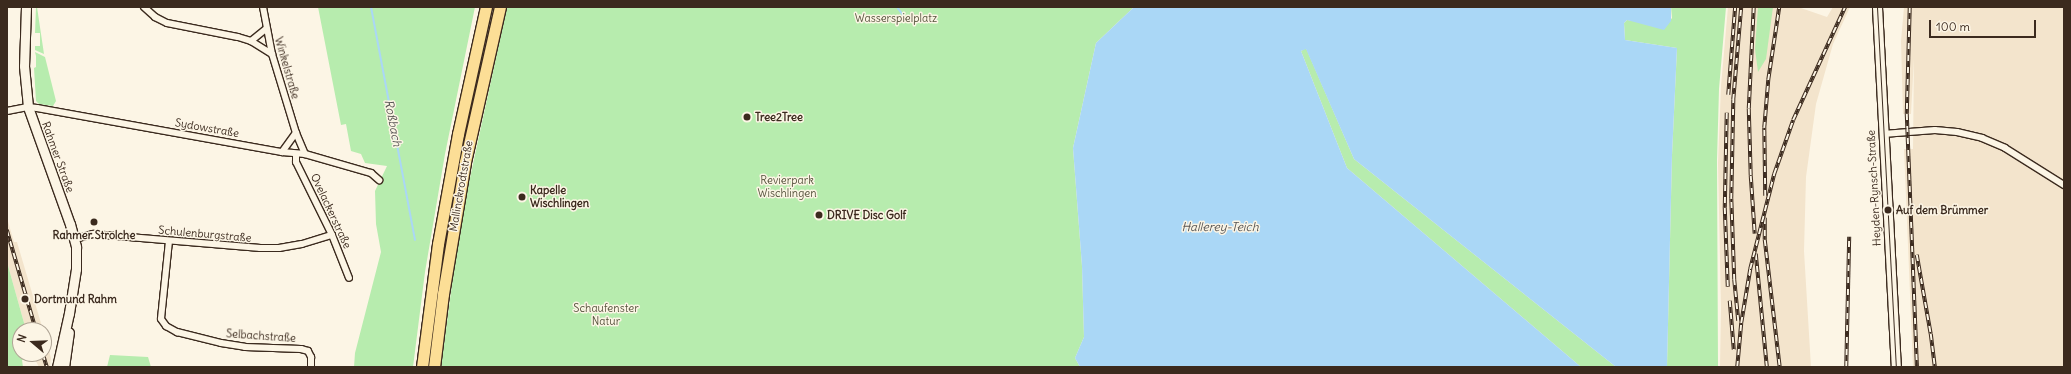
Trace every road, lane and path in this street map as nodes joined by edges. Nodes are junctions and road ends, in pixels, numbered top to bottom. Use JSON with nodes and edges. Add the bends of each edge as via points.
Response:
{"nodes":[{"id":1,"x":26,"y":7,"type":"edge"},
{"id":2,"x":144,"y":7,"type":"edge"},
{"id":3,"x":263,"y":7,"type":"edge"},
{"id":4,"x":486,"y":7,"type":"edge"},
{"id":5,"x":500,"y":7,"type":"edge"},
{"id":6,"x":1877,"y":7,"type":"edge"},
{"id":7,"x":266,"y":29,"type":"junction"},
{"id":8,"x":251,"y":41,"type":"junction"},
{"id":9,"x":272,"y":54,"type":"junction"},
{"id":10,"x":28,"y":107,"type":"junction"},
{"id":11,"x":7,"y":111,"type":"edge"},
{"id":12,"x":296,"y":133,"type":"junction"},
{"id":13,"x":1884,"y":134,"type":"junction"},
{"id":14,"x":282,"y":152,"type":"junction"},
{"id":15,"x":296,"y":154,"type":"junction"},
{"id":16,"x":305,"y":154,"type":"junction"},
{"id":17,"x":379,"y":180,"type":"dead end"},
{"id":18,"x":2064,"y":185,"type":"edge"},
{"id":19,"x":332,"y":235,"type":"junction"},
{"id":20,"x":75,"y":239,"type":"junction"},
{"id":21,"x":169,"y":241,"type":"junction"},
{"id":22,"x":348,"y":278,"type":"dead end"},
{"id":23,"x":69,"y":313,"type":"junction"},
{"id":24,"x":57,"y":367,"type":"edge"},
{"id":25,"x":64,"y":367,"type":"edge"},
{"id":26,"x":311,"y":367,"type":"edge"},
{"id":27,"x":422,"y":367,"type":"edge"},
{"id":28,"x":434,"y":367,"type":"edge"},
{"id":29,"x":1896,"y":367,"type":"edge"}],
"edges":[{"from":1,"to":10,"type":"main road","name":"Rahmer Straße","via":[[24,66]]},
{"from":2,"to":8,"type":"street","via":[[154,17],[167,23]]},
{"from":3,"to":7,"type":"street","name":"Winkelstraße"},
{"from":4,"to":27,"type":"highway","name":"Mallinckrodtstraße","via":[[439,236]]},
{"from":5,"to":28,"type":"highway","name":"Mallinckrodtstraße","via":[[465,162],[442,294]]},
{"from":6,"to":13,"type":"main road","name":"Heyden-Rynsch-Straße"},
{"from":7,"to":8,"type":"street"},
{"from":7,"to":9,"type":"street","name":"Winkelstraße"},
{"from":8,"to":9,"type":"street"},
{"from":9,"to":12,"type":"street","name":"Winkelstraße"},
{"from":10,"to":11,"type":"street"},
{"from":10,"to":14,"type":"street","name":"Sydowstraße"},
{"from":10,"to":20,"type":"main road","name":"Rahmer Straße"},
{"from":12,"to":14,"type":"street"},
{"from":12,"to":16,"type":"street","name":"Winkelstraße"},
{"from":13,"to":18,"type":"street","via":[[1935,130],[1982,138],[2005,148]]},
{"from":13,"to":29,"type":"main road","name":"Heyden-Rynsch-Straße"},
{"from":14,"to":15,"type":"street","name":"Sydowstraße"},
{"from":15,"to":16,"type":"street","name":"Sydowstraße"},
{"from":15,"to":19,"type":"street","name":"Ovelackerstraße","via":[[296,162]]},
{"from":16,"to":17,"type":"street","name":"Sydowstraße","via":[[371,173]]},
{"from":19,"to":21,"type":"street","name":"Schulenburgstraße","via":[[279,248]]},
{"from":19,"to":22,"type":"street","name":"Ovelackerstraße"},
{"from":20,"to":21,"type":"street","name":"Schulenburgstraße","via":[[93,234]]},
{"from":20,"to":23,"type":"main road","name":"Rahmer Straße","via":[[77,261]]},
{"from":21,"to":26,"type":"street","name":"Selbachstraße","via":[[161,319],[166,326],[177,332],[221,343],[245,347],[301,349],[308,351]]},
{"from":23,"to":24,"type":"main road","name":"Rahmer Straße"},
{"from":23,"to":25,"type":"main road","name":"Rahmer Straße","via":[[70,324]]}]}
